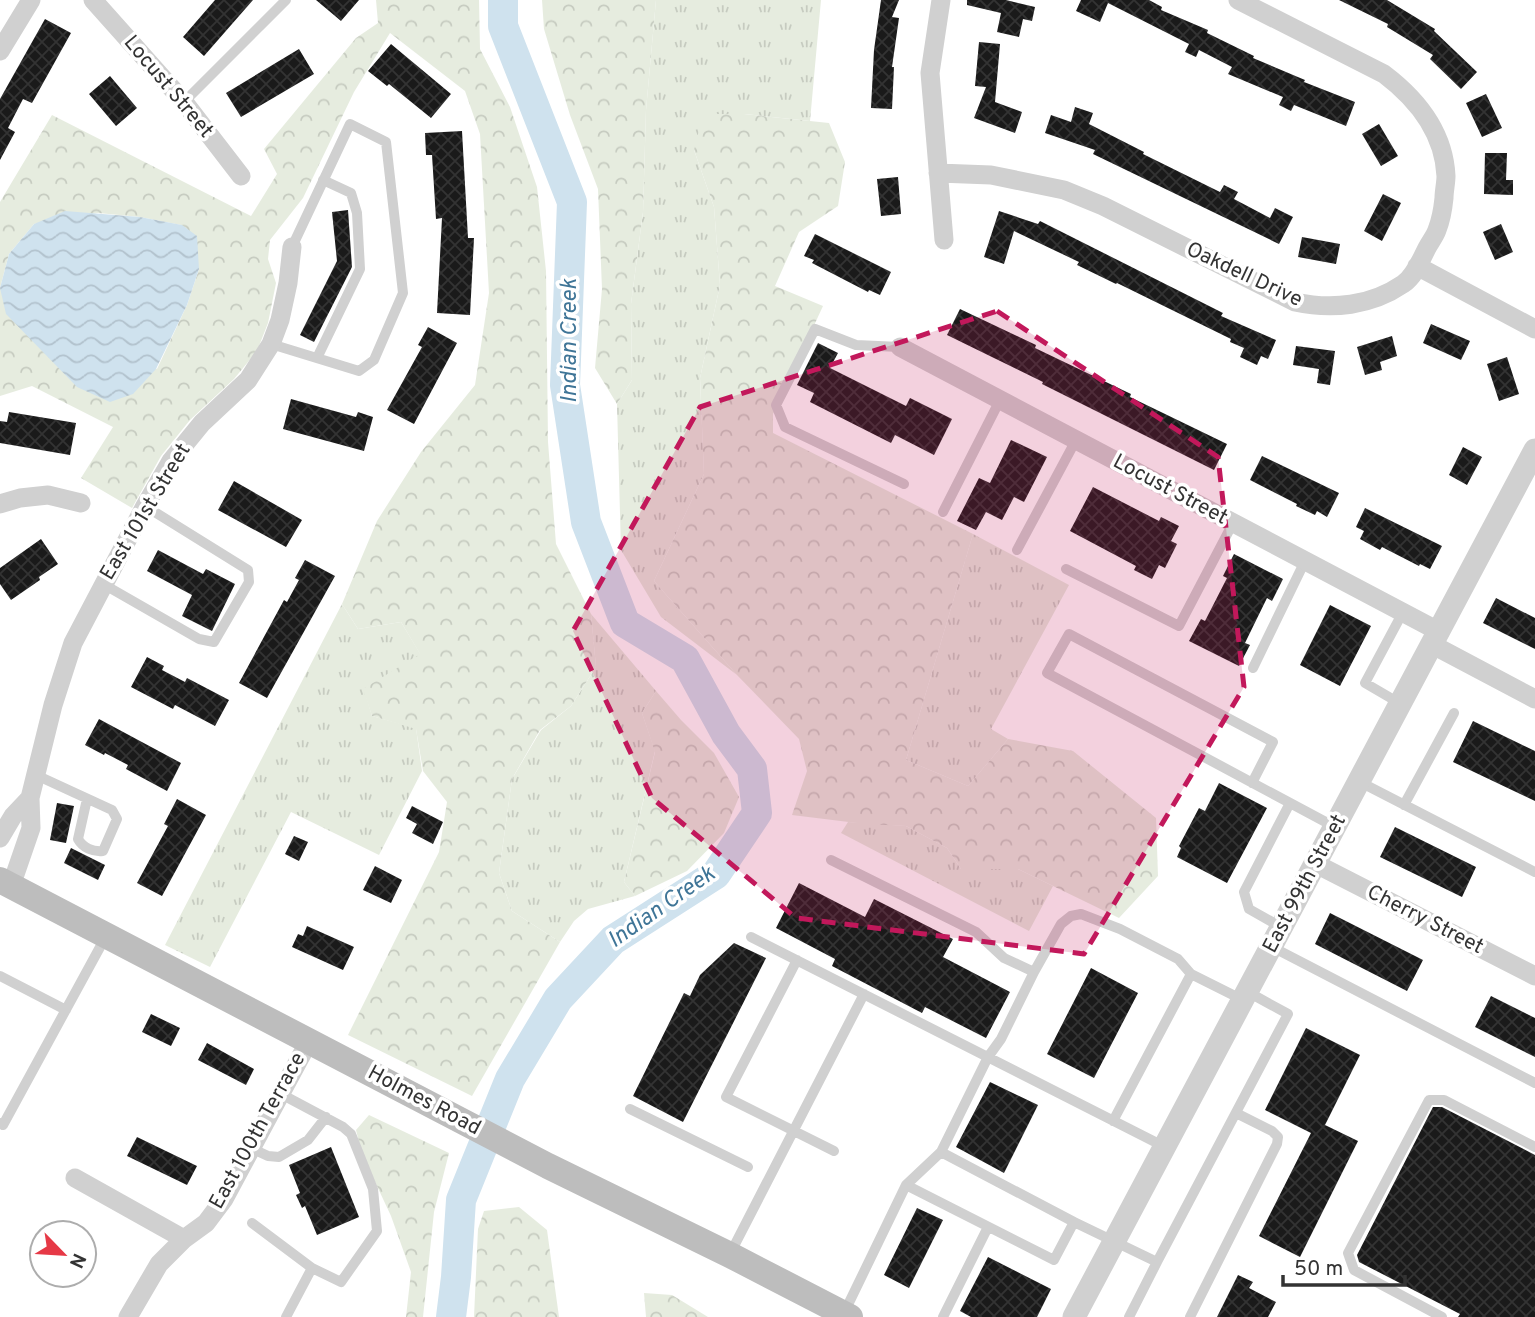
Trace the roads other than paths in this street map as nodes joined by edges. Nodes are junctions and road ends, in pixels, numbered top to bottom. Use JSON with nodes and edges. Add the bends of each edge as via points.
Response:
{"nodes":[{"id":1,"x":31,"y":0,"type":"edge"},
{"id":2,"x":286,"y":0,"type":"edge"},
{"id":3,"x":941,"y":0,"type":"edge"},
{"id":4,"x":1238,"y":0,"type":"edge"},
{"id":5,"x":97,"y":2,"type":"edge"},
{"id":6,"x":0,"y":51,"type":"edge"},
{"id":7,"x":184,"y":102,"type":"junction"},
{"id":8,"x":938,"y":173,"type":"junction"},
{"id":9,"x":241,"y":176,"type":"dead end"},
{"id":10,"x":323,"y":180,"type":"junction"},
{"id":11,"x":944,"y":240,"type":"dead end"},
{"id":12,"x":292,"y":247,"type":"joint"},
{"id":13,"x":1417,"y":266,"type":"junction"},
{"id":14,"x":1535,"y":329,"type":"edge"},
{"id":15,"x":271,"y":344,"type":"junction"},
{"id":16,"x":900,"y":347,"type":"joint"},
{"id":17,"x":317,"y":358,"type":"junction"},
{"id":18,"x":1000,"y":400,"type":"junction"},
{"id":19,"x":1076,"y":440,"type":"junction"},
{"id":20,"x":1535,"y":450,"type":"edge"},
{"id":21,"x":904,"y":484,"type":"dead end"},
{"id":22,"x":81,"y":503,"type":"dead end"},
{"id":23,"x":0,"y":504,"type":"edge"},
{"id":24,"x":145,"y":506,"type":"junction"},
{"id":25,"x":943,"y":512,"type":"dead end"},
{"id":26,"x":1233,"y":523,"type":"junction"},
{"id":27,"x":1017,"y":550,"type":"dead end"},
{"id":28,"x":1305,"y":561,"type":"junction"},
{"id":29,"x":1066,"y":569,"type":"dead end"},
{"id":30,"x":103,"y":584,"type":"junction"},
{"id":31,"x":1403,"y":612,"type":"junction"},
{"id":32,"x":1436,"y":638,"type":"junction"},
{"id":33,"x":1253,"y":668,"type":"dead end"},
{"id":34,"x":1535,"y":699,"type":"edge"},
{"id":35,"x":1401,"y":704,"type":"junction"},
{"id":36,"x":1454,"y":713,"type":"dead end"},
{"id":37,"x":36,"y":775,"type":"junction"},
{"id":38,"x":1360,"y":782,"type":"junction"},
{"id":39,"x":1252,"y":783,"type":"junction"},
{"id":40,"x":30,"y":798,"type":"junction"},
{"id":41,"x":88,"y":799,"type":"junction"},
{"id":42,"x":1290,"y":803,"type":"junction"},
{"id":43,"x":1404,"y":805,"type":"junction"},
{"id":44,"x":1335,"y":828,"type":"junction"},
{"id":45,"x":0,"y":838,"type":"edge"},
{"id":46,"x":831,"y":860,"type":"dead end"},
{"id":47,"x":1316,"y":864,"type":"junction"},
{"id":48,"x":1535,"y":872,"type":"edge"},
{"id":49,"x":5,"y":883,"type":"edge"},
{"id":50,"x":106,"y":936,"type":"junction"},
{"id":51,"x":751,"y":937,"type":"dead end"},
{"id":52,"x":1277,"y":937,"type":"junction"},
{"id":53,"x":797,"y":960,"type":"junction"},
{"id":54,"x":1034,"y":972,"type":"junction"},
{"id":55,"x":1191,"y":974,"type":"junction"},
{"id":56,"x":0,"y":976,"type":"edge"},
{"id":57,"x":1535,"y":976,"type":"edge"},
{"id":58,"x":863,"y":995,"type":"junction"},
{"id":59,"x":1245,"y":996,"type":"junction"},
{"id":60,"x":66,"y":1010,"type":"junction"},
{"id":61,"x":309,"y":1041,"type":"junction"},
{"id":62,"x":988,"y":1058,"type":"junction"},
{"id":63,"x":1535,"y":1083,"type":"edge"},
{"id":64,"x":281,"y":1094,"type":"junction"},
{"id":65,"x":630,"y":1109,"type":"dead end"},
{"id":66,"x":1236,"y":1113,"type":"junction"},
{"id":67,"x":326,"y":1117,"type":"junction"},
{"id":68,"x":1113,"y":1121,"type":"junction"},
{"id":69,"x":0,"y":1123,"type":"edge"},
{"id":70,"x":794,"y":1130,"type":"junction"},
{"id":71,"x":1165,"y":1147,"type":"junction"},
{"id":72,"x":1535,"y":1147,"type":"edge"},
{"id":73,"x":251,"y":1148,"type":"junction"},
{"id":74,"x":834,"y":1151,"type":"dead end"},
{"id":75,"x":941,"y":1152,"type":"junction"},
{"id":76,"x":748,"y":1167,"type":"dead end"},
{"id":77,"x":75,"y":1178,"type":"dead end"},
{"id":78,"x":906,"y":1185,"type":"junction"},
{"id":79,"x":1074,"y":1222,"type":"junction"},
{"id":80,"x":251,"y":1223,"type":"dead end"},
{"id":81,"x":988,"y":1227,"type":"junction"},
{"id":82,"x":184,"y":1238,"type":"junction"},
{"id":83,"x":1114,"y":1242,"type":"junction"},
{"id":84,"x":730,"y":1255,"type":"junction"},
{"id":85,"x":1157,"y":1262,"type":"junction"},
{"id":86,"x":312,"y":1268,"type":"junction"},
{"id":87,"x":836,"y":1313,"type":"edge"},
{"id":88,"x":128,"y":1317,"type":"edge"},
{"id":89,"x":286,"y":1317,"type":"edge"},
{"id":90,"x":943,"y":1317,"type":"edge"},
{"id":91,"x":1074,"y":1317,"type":"edge"},
{"id":92,"x":1129,"y":1317,"type":"edge"},
{"id":93,"x":1190,"y":1317,"type":"edge"},
{"id":94,"x":1442,"y":1317,"type":"edge"}],
"edges":[{"from":1,"to":6,"type":"street"},
{"from":2,"to":7,"type":"lane"},
{"from":3,"to":8,"type":"street","via":[[930,73]]},
{"from":4,"to":13,"type":"street","name":"Oakdell Drive","via":[[1384,74],[1403,88],[1433,127],[1446,176],[1443,204],[1438,228]]},
{"from":5,"to":7,"type":"street","name":"Locust Street"},
{"from":7,"to":9,"type":"street","name":"Locust Street"},
{"from":8,"to":11,"type":"street"},
{"from":8,"to":13,"type":"street","name":"Oakdell Drive","via":[[992,176],[1064,190],[1308,305],[1342,306],[1376,299],[1406,282]]},
{"from":10,"to":12,"type":"lane"},
{"from":10,"to":17,"type":"lane","via":[[351,193],[357,213],[360,269]]},
{"from":10,"to":17,"type":"lane","via":[[350,124],[386,142],[403,292],[374,360],[359,370]]},
{"from":12,"to":15,"type":"street","name":"East 101st Street","via":[[280,320]]},
{"from":13,"to":14,"type":"street"},
{"from":15,"to":17,"type":"lane"},
{"from":15,"to":24,"type":"street","name":"East 101st Street","via":[[248,380],[202,423],[171,461]]},
{"from":16,"to":18,"type":"street","name":"Locust Street"},
{"from":16,"to":21,"type":"lane","via":[[856,345],[815,329],[776,405],[785,427]]},
{"from":18,"to":19,"type":"street","name":"Locust Street"},
{"from":18,"to":25,"type":"lane"},
{"from":19,"to":26,"type":"street","name":"Locust Street"},
{"from":19,"to":27,"type":"lane"},
{"from":20,"to":32,"type":"street","name":"East 99th Street"},
{"from":22,"to":23,"type":"street","via":[[48,495]]},
{"from":24,"to":30,"type":"street","name":"East 101st Street"},
{"from":24,"to":30,"type":"lane","via":[[248,570],[249,582],[214,642],[199,639]]},
{"from":26,"to":28,"type":"street","name":"Locust Street"},
{"from":26,"to":29,"type":"lane","via":[[1179,626]]},
{"from":28,"to":31,"type":"street","name":"Locust Street"},
{"from":28,"to":33,"type":"lane"},
{"from":30,"to":37,"type":"street","name":"East 101st Street","via":[[73,643]]},
{"from":31,"to":32,"type":"street","name":"Locust Street"},
{"from":31,"to":35,"type":"lane","via":[[1365,683]]},
{"from":32,"to":34,"type":"street","name":"Locust Street"},
{"from":32,"to":35,"type":"street","name":"East 99th Street"},
{"from":35,"to":38,"type":"street","name":"East 99th Street"},
{"from":36,"to":43,"type":"lane"},
{"from":37,"to":40,"type":"street","name":"East 101st Street"},
{"from":37,"to":41,"type":"lane"},
{"from":38,"to":43,"type":"lane"},
{"from":38,"to":44,"type":"street","name":"East 99th Street"},
{"from":39,"to":39,"type":"lane","via":[[1047,673],[1069,634],[1273,742]]},
{"from":39,"to":42,"type":"lane"},
{"from":40,"to":45,"type":"street","name":"East 101st Street"},
{"from":40,"to":49,"type":"street","name":"East 101st Street","via":[[31,828]]},
{"from":41,"to":41,"type":"lane","via":[[112,810],[117,819],[103,851],[93,852],[78,839]]},
{"from":42,"to":44,"type":"lane"},
{"from":42,"to":52,"type":"lane","via":[[1244,892],[1249,909]]},
{"from":43,"to":48,"type":"lane"},
{"from":44,"to":47,"type":"street","name":"East 99th Street"},
{"from":46,"to":54,"type":"lane","via":[[976,932],[1004,958]]},
{"from":47,"to":52,"type":"street","name":"East 99th Street"},
{"from":47,"to":57,"type":"street","name":"Cherry Street"},
{"from":49,"to":50,"type":"main road","name":"Holmes Road"},
{"from":50,"to":60,"type":"lane"},
{"from":50,"to":61,"type":"main road","name":"Holmes Road"},
{"from":51,"to":53,"type":"lane"},
{"from":52,"to":59,"type":"street","name":"East 99th Street"},
{"from":52,"to":63,"type":"lane"},
{"from":53,"to":58,"type":"lane"},
{"from":53,"to":70,"type":"lane","via":[[726,1097]]},
{"from":54,"to":55,"type":"lane","via":[[1061,924],[1081,914],[1178,959]]},
{"from":54,"to":62,"type":"lane"},
{"from":55,"to":59,"type":"lane"},
{"from":55,"to":68,"type":"lane"},
{"from":56,"to":60,"type":"lane"},
{"from":58,"to":62,"type":"lane"},
{"from":58,"to":70,"type":"lane"},
{"from":59,"to":66,"type":"lane","via":[[1288,1014]]},
{"from":59,"to":71,"type":"street","name":"East 99th Street"},
{"from":60,"to":69,"type":"lane","via":[[4,1125]]},
{"from":61,"to":64,"type":"street","name":"East 100th Terrace"},
{"from":61,"to":84,"type":"main road","name":"Holmes Road"},
{"from":62,"to":68,"type":"lane"},
{"from":62,"to":75,"type":"lane"},
{"from":64,"to":67,"type":"lane"},
{"from":64,"to":73,"type":"street","name":"East 100th Terrace"},
{"from":65,"to":76,"type":"lane"},
{"from":66,"to":85,"type":"lane"},
{"from":66,"to":93,"type":"lane","via":[[1272,1131],[1277,1144]]},
{"from":67,"to":73,"type":"lane","via":[[308,1140],[279,1157]]},
{"from":67,"to":86,"type":"lane","via":[[351,1134],[373,1189],[377,1231],[341,1282]]},
{"from":68,"to":71,"type":"lane"},
{"from":70,"to":74,"type":"lane"},
{"from":70,"to":84,"type":"lane"},
{"from":71,"to":83,"type":"street","name":"East 99th Street"},
{"from":72,"to":94,"type":"lane","via":[[1444,1100],[1429,1100],[1348,1253],[1354,1270]]},
{"from":73,"to":82,"type":"street","name":"East 100th Terrace","via":[[224,1199],[206,1223]]},
{"from":75,"to":78,"type":"lane"},
{"from":75,"to":79,"type":"lane"},
{"from":77,"to":82,"type":"street"},
{"from":78,"to":81,"type":"lane"},
{"from":78,"to":87,"type":"lane"},
{"from":79,"to":81,"type":"lane","via":[[1054,1260]]},
{"from":79,"to":83,"type":"lane"},
{"from":80,"to":86,"type":"lane"},
{"from":81,"to":90,"type":"lane"},
{"from":82,"to":88,"type":"street","name":"East 100th Terrace","via":[[159,1264]]},
{"from":83,"to":85,"type":"lane"},
{"from":83,"to":91,"type":"street","name":"East 99th Street"},
{"from":84,"to":87,"type":"main road","name":"Holmes Road"},
{"from":85,"to":92,"type":"lane"},
{"from":86,"to":89,"type":"lane"}]}
